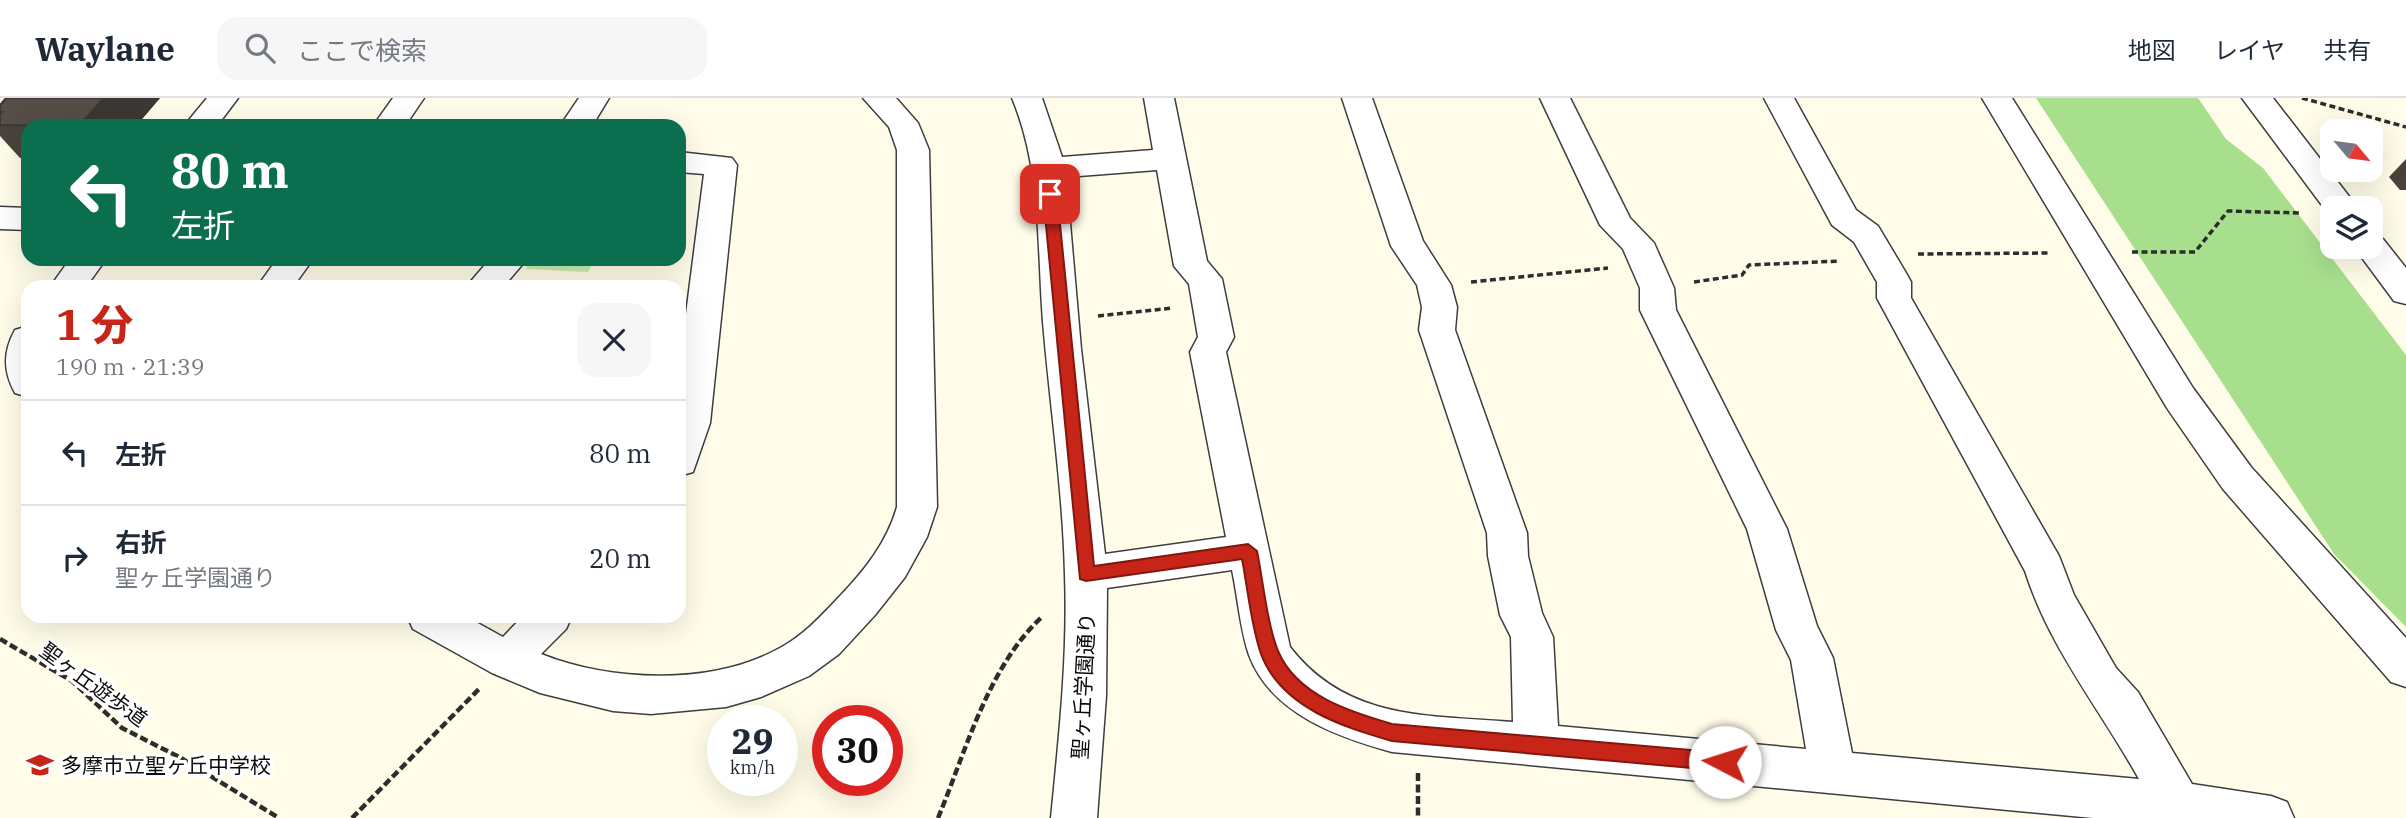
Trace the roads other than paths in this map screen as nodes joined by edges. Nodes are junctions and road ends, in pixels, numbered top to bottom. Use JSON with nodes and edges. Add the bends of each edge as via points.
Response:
{"nodes":[{"id":1,"x":223,"y":98,"type":"edge"},
{"id":2,"x":408,"y":98,"type":"edge"},
{"id":3,"x":593,"y":98,"type":"edge"},
{"id":4,"x":878,"y":98,"type":"edge"},
{"id":5,"x":1027,"y":98,"type":"edge"},
{"id":6,"x":1159,"y":98,"type":"edge"},
{"id":7,"x":1357,"y":98,"type":"edge"},
{"id":8,"x":1555,"y":98,"type":"edge"},
{"id":9,"x":1779,"y":98,"type":"edge"},
{"id":10,"x":1997,"y":98,"type":"edge"},
{"id":11,"x":2257,"y":98,"type":"edge"},
{"id":12,"x":206,"y":119,"type":"edge"},
{"id":13,"x":394,"y":119,"type":"edge"},
{"id":14,"x":580,"y":119,"type":"edge"},
{"id":15,"x":1171,"y":159,"type":"junction"},
{"id":16,"x":686,"y":162,"type":"edge"},
{"id":17,"x":1048,"y":168,"type":"junction"},
{"id":18,"x":2333,"y":196,"type":"edge"},
{"id":19,"x":0,"y":218,"type":"edge"},
{"id":20,"x":21,"y":219,"type":"edge"},
{"id":21,"x":2380,"y":259,"type":"edge"},
{"id":22,"x":84,"y":266,"type":"edge"},
{"id":23,"x":290,"y":266,"type":"edge"},
{"id":24,"x":503,"y":266,"type":"edge"},
{"id":25,"x":72,"y":280,"type":"edge"},
{"id":26,"x":280,"y":280,"type":"edge"},
{"id":27,"x":489,"y":280,"type":"edge"},
{"id":28,"x":2406,"y":292,"type":"edge"},
{"id":29,"x":686,"y":439,"type":"edge"},
{"id":30,"x":1248,"y":551,"type":"junction"},
{"id":31,"x":1086,"y":574,"type":"junction"},
{"id":32,"x":441,"y":623,"type":"edge"},
{"id":33,"x":544,"y":623,"type":"edge"},
{"id":34,"x":508,"y":660,"type":"junction"},
{"id":35,"x":2406,"y":668,"type":"edge"},
{"id":36,"x":1536,"y":745,"type":"junction"},
{"id":37,"x":1833,"y":772,"type":"junction"},
{"id":38,"x":2178,"y":804,"type":"junction"},
{"id":39,"x":1074,"y":818,"type":"edge"},
{"id":40,"x":2271,"y":818,"type":"edge"}],
"edges":[{"from":1,"to":12,"type":"street"},
{"from":2,"to":13,"type":"street"},
{"from":3,"to":14,"type":"street"},
{"from":4,"to":34,"type":"street","via":[[903,123],[913,150],[917,508],[912,530],[897,553],[856,607],[817,645],[763,677],[723,690],[684,695],[614,690],[553,678]]},
{"from":5,"to":17,"type":"street","name":"聖ヶ丘学園通り","via":[[1039,121]]},
{"from":6,"to":15,"type":"street"},
{"from":7,"to":36,"type":"street","via":[[1408,246],[1426,264],[1442,309],[1437,330],[1507,533],[1521,615],[1532,637]]},
{"from":8,"to":37,"type":"street","via":[[1617,225],[1637,243],[1657,288],[1658,310],[1767,529],[1797,630],[1812,658]]},
{"from":9,"to":38,"type":"street","via":[[1844,217],[1866,234],[1864,258],[1894,282],[1894,298],[2045,568],[2055,599]]},
{"from":10,"to":35,"type":"street","via":[[2180,398],[2237,478]]},
{"from":11,"to":18,"type":"street"},
{"from":15,"to":17,"type":"street"},
{"from":15,"to":30,"type":"street","via":[[1191,266],[1205,279],[1216,337],[1208,352]]},
{"from":16,"to":29,"type":"street","via":[[721,164]]},
{"from":17,"to":31,"type":"street","name":"聖ヶ丘学園通り"},
{"from":19,"to":20,"type":"street"},
{"from":21,"to":28,"type":"street"},
{"from":22,"to":25,"type":"street"},
{"from":23,"to":26,"type":"street"},
{"from":24,"to":27,"type":"street"},
{"from":30,"to":31,"type":"street"},
{"from":30,"to":36,"type":"street","via":[[1270,654],[1305,696],[1342,718],[1392,732]]},
{"from":31,"to":39,"type":"street","name":"聖ヶ丘学園通り","via":[[1088,657]]},
{"from":32,"to":34,"type":"street"},
{"from":33,"to":34,"type":"street"},
{"from":36,"to":37,"type":"street"},
{"from":37,"to":38,"type":"street"},
{"from":38,"to":40,"type":"street"}]}
